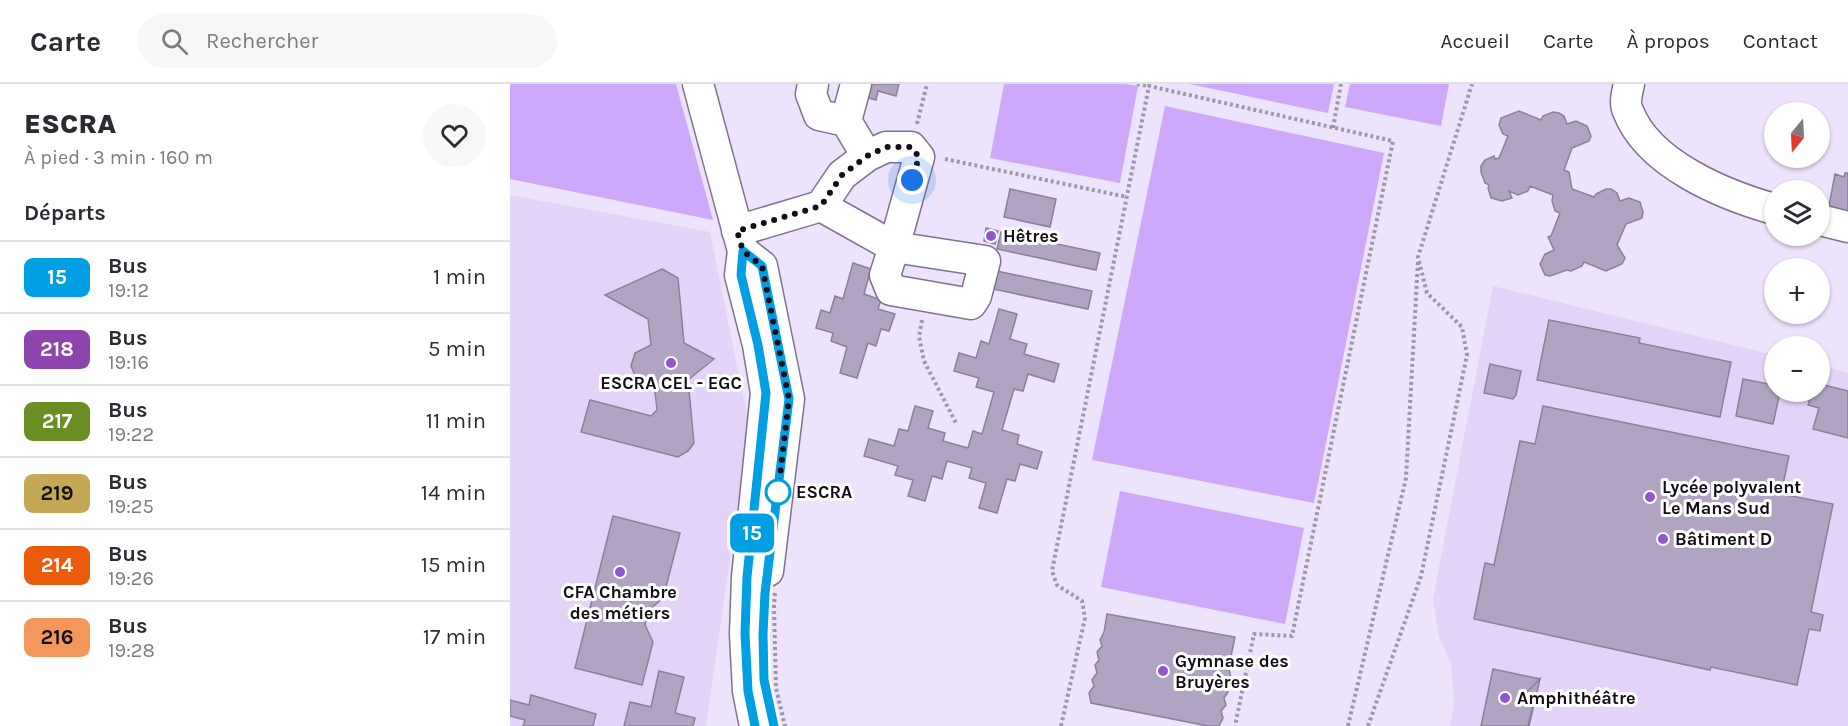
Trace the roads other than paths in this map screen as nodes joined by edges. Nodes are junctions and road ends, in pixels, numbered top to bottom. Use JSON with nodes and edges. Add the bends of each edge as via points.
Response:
{"nodes":[{"id":1,"x":698,"y":84,"type":"edge"},
{"id":2,"x":813,"y":84,"type":"edge"},
{"id":3,"x":856,"y":84,"type":"edge"},
{"id":4,"x":1629,"y":84,"type":"edge"},
{"id":5,"x":846,"y":120,"type":"junction"},
{"id":6,"x":867,"y":156,"type":"junction"},
{"id":7,"x":821,"y":206,"type":"junction"},
{"id":8,"x":1764,"y":206,"type":"edge"},
{"id":9,"x":1830,"y":222,"type":"edge"},
{"id":10,"x":1848,"y":227,"type":"edge"},
{"id":11,"x":740,"y":241,"type":"junction"},
{"id":12,"x":894,"y":247,"type":"junction"},
{"id":13,"x":755,"y":726,"type":"edge"},
{"id":14,"x":774,"y":726,"type":"edge"}],
"edges":[{"from":1,"to":11,"type":"street"},
{"from":2,"to":5,"type":"street","via":[[811,94],[819,115]]},
{"from":3,"to":5,"type":"street"},
{"from":4,"to":8,"type":"street","via":[[1627,110],[1652,148],[1740,200]]},
{"from":5,"to":6,"type":"street"},
{"from":6,"to":7,"type":"street","via":[[842,175]]},
{"from":6,"to":12,"type":"street","via":[[886,147],[911,147],[919,157]]},
{"from":7,"to":11,"type":"street"},
{"from":7,"to":12,"type":"street"},
{"from":9,"to":10,"type":"street"},
{"from":11,"to":13,"type":"street","via":[[741,275],[766,393],[745,634],[748,691]]},
{"from":11,"to":14,"type":"street","via":[[762,266],[789,399],[763,634],[764,680]]},
{"from":12,"to":12,"type":"street","via":[[885,275],[891,290],[970,304],[976,296],[985,261]]}]}
